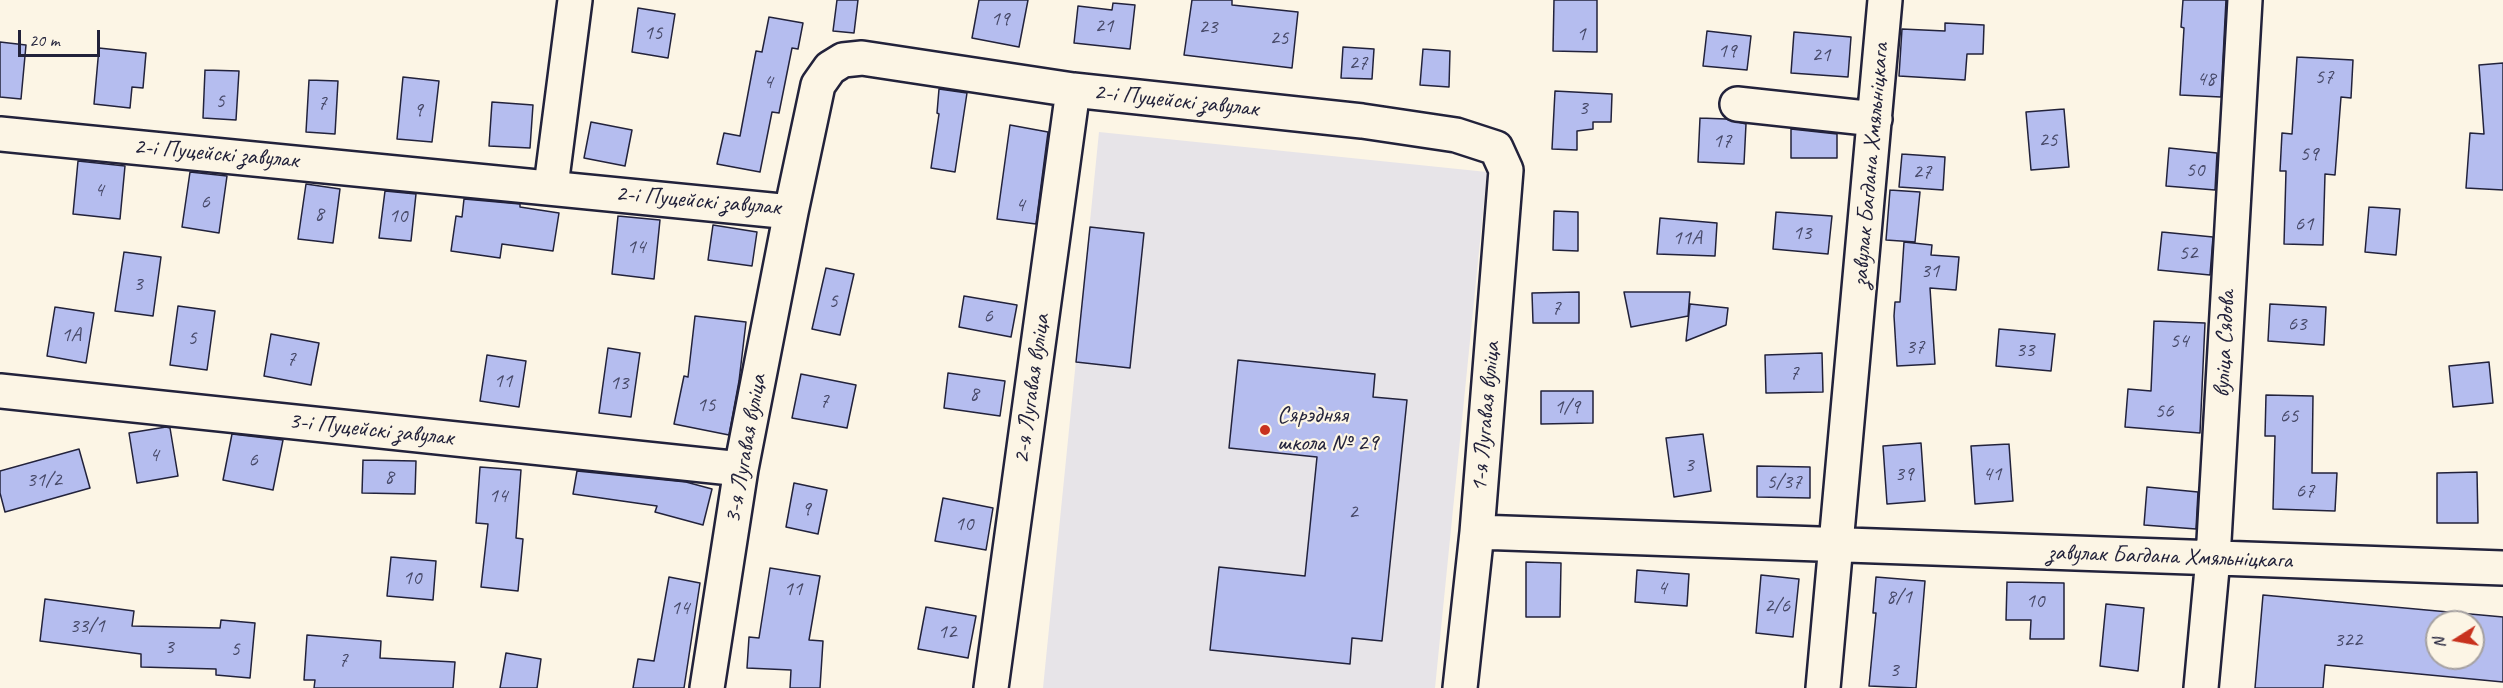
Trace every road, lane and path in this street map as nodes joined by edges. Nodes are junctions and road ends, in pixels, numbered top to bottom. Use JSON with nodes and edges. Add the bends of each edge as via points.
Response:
{"nodes":[{"id":1,"x":575,"y":0,"type":"edge"},
{"id":2,"x":1885,"y":0,"type":"edge"},
{"id":3,"x":2245,"y":0,"type":"edge"},
{"id":4,"x":1073,"y":90,"type":"junction"},
{"id":5,"x":1737,"y":104,"type":"dead end"},
{"id":6,"x":1875,"y":119,"type":"junction"},
{"id":7,"x":0,"y":134,"type":"edge"},
{"id":8,"x":1496,"y":148,"type":"joint"},
{"id":9,"x":551,"y":186,"type":"junction"},
{"id":10,"x":791,"y":212,"type":"junction"},
{"id":11,"x":0,"y":391,"type":"edge"},
{"id":12,"x":741,"y":469,"type":"junction"},
{"id":13,"x":1477,"y":532,"type":"junction"},
{"id":14,"x":1836,"y":546,"type":"junction"},
{"id":15,"x":2213,"y":558,"type":"junction"},
{"id":16,"x":2503,"y":568,"type":"edge"},
{"id":17,"x":707,"y":688,"type":"edge"},
{"id":18,"x":991,"y":688,"type":"edge"},
{"id":19,"x":1460,"y":688,"type":"edge"},
{"id":20,"x":1823,"y":688,"type":"edge"},
{"id":21,"x":2201,"y":688,"type":"edge"}],
"edges":[{"from":1,"to":9,"type":"street"},
{"from":2,"to":6,"type":"street","name":"завулак Багдана Хмяльніцкага"},
{"from":3,"to":15,"type":"street","name":"вуліца Сядова"},
{"from":4,"to":8,"type":"street","name":"2-і Пуцейскі завулак","via":[[1362,121],[1456,135]]},
{"from":4,"to":10,"type":"street","name":"2-і Пуцейскі завулак","via":[[862,58],[843,60],[830,68],[818,85]]},
{"from":4,"to":18,"type":"street","name":"2-я Лугавая вуліца"},
{"from":5,"to":6,"type":"street"},
{"from":6,"to":14,"type":"street","name":"завулак Багдана Хмяльніцкага"},
{"from":7,"to":9,"type":"street","name":"2-і Пуцейскі завулак"},
{"from":8,"to":13,"type":"street","name":"1-я Лугавая вуліца","via":[[1506,170]]},
{"from":9,"to":10,"type":"street","name":"2-і Пуцейскі завулак"},
{"from":10,"to":12,"type":"street","name":"3-я Лугавая вуліца"},
{"from":11,"to":12,"type":"street","name":"3-і Пуцейскі завулак"},
{"from":12,"to":17,"type":"street","name":"3-я Лугавая вуліца"},
{"from":13,"to":14,"type":"street","name":"завулак Багдана Хмяльніцкага"},
{"from":13,"to":19,"type":"street","name":"1-я Лугавая вуліца"},
{"from":14,"to":15,"type":"street","name":"завулак Багдана Хмяльніцкага"},
{"from":14,"to":20,"type":"street"},
{"from":15,"to":16,"type":"street","name":"завулак Багдана Хмяльніцкага"},
{"from":15,"to":21,"type":"street","name":"вуліца Сядова"}]}
